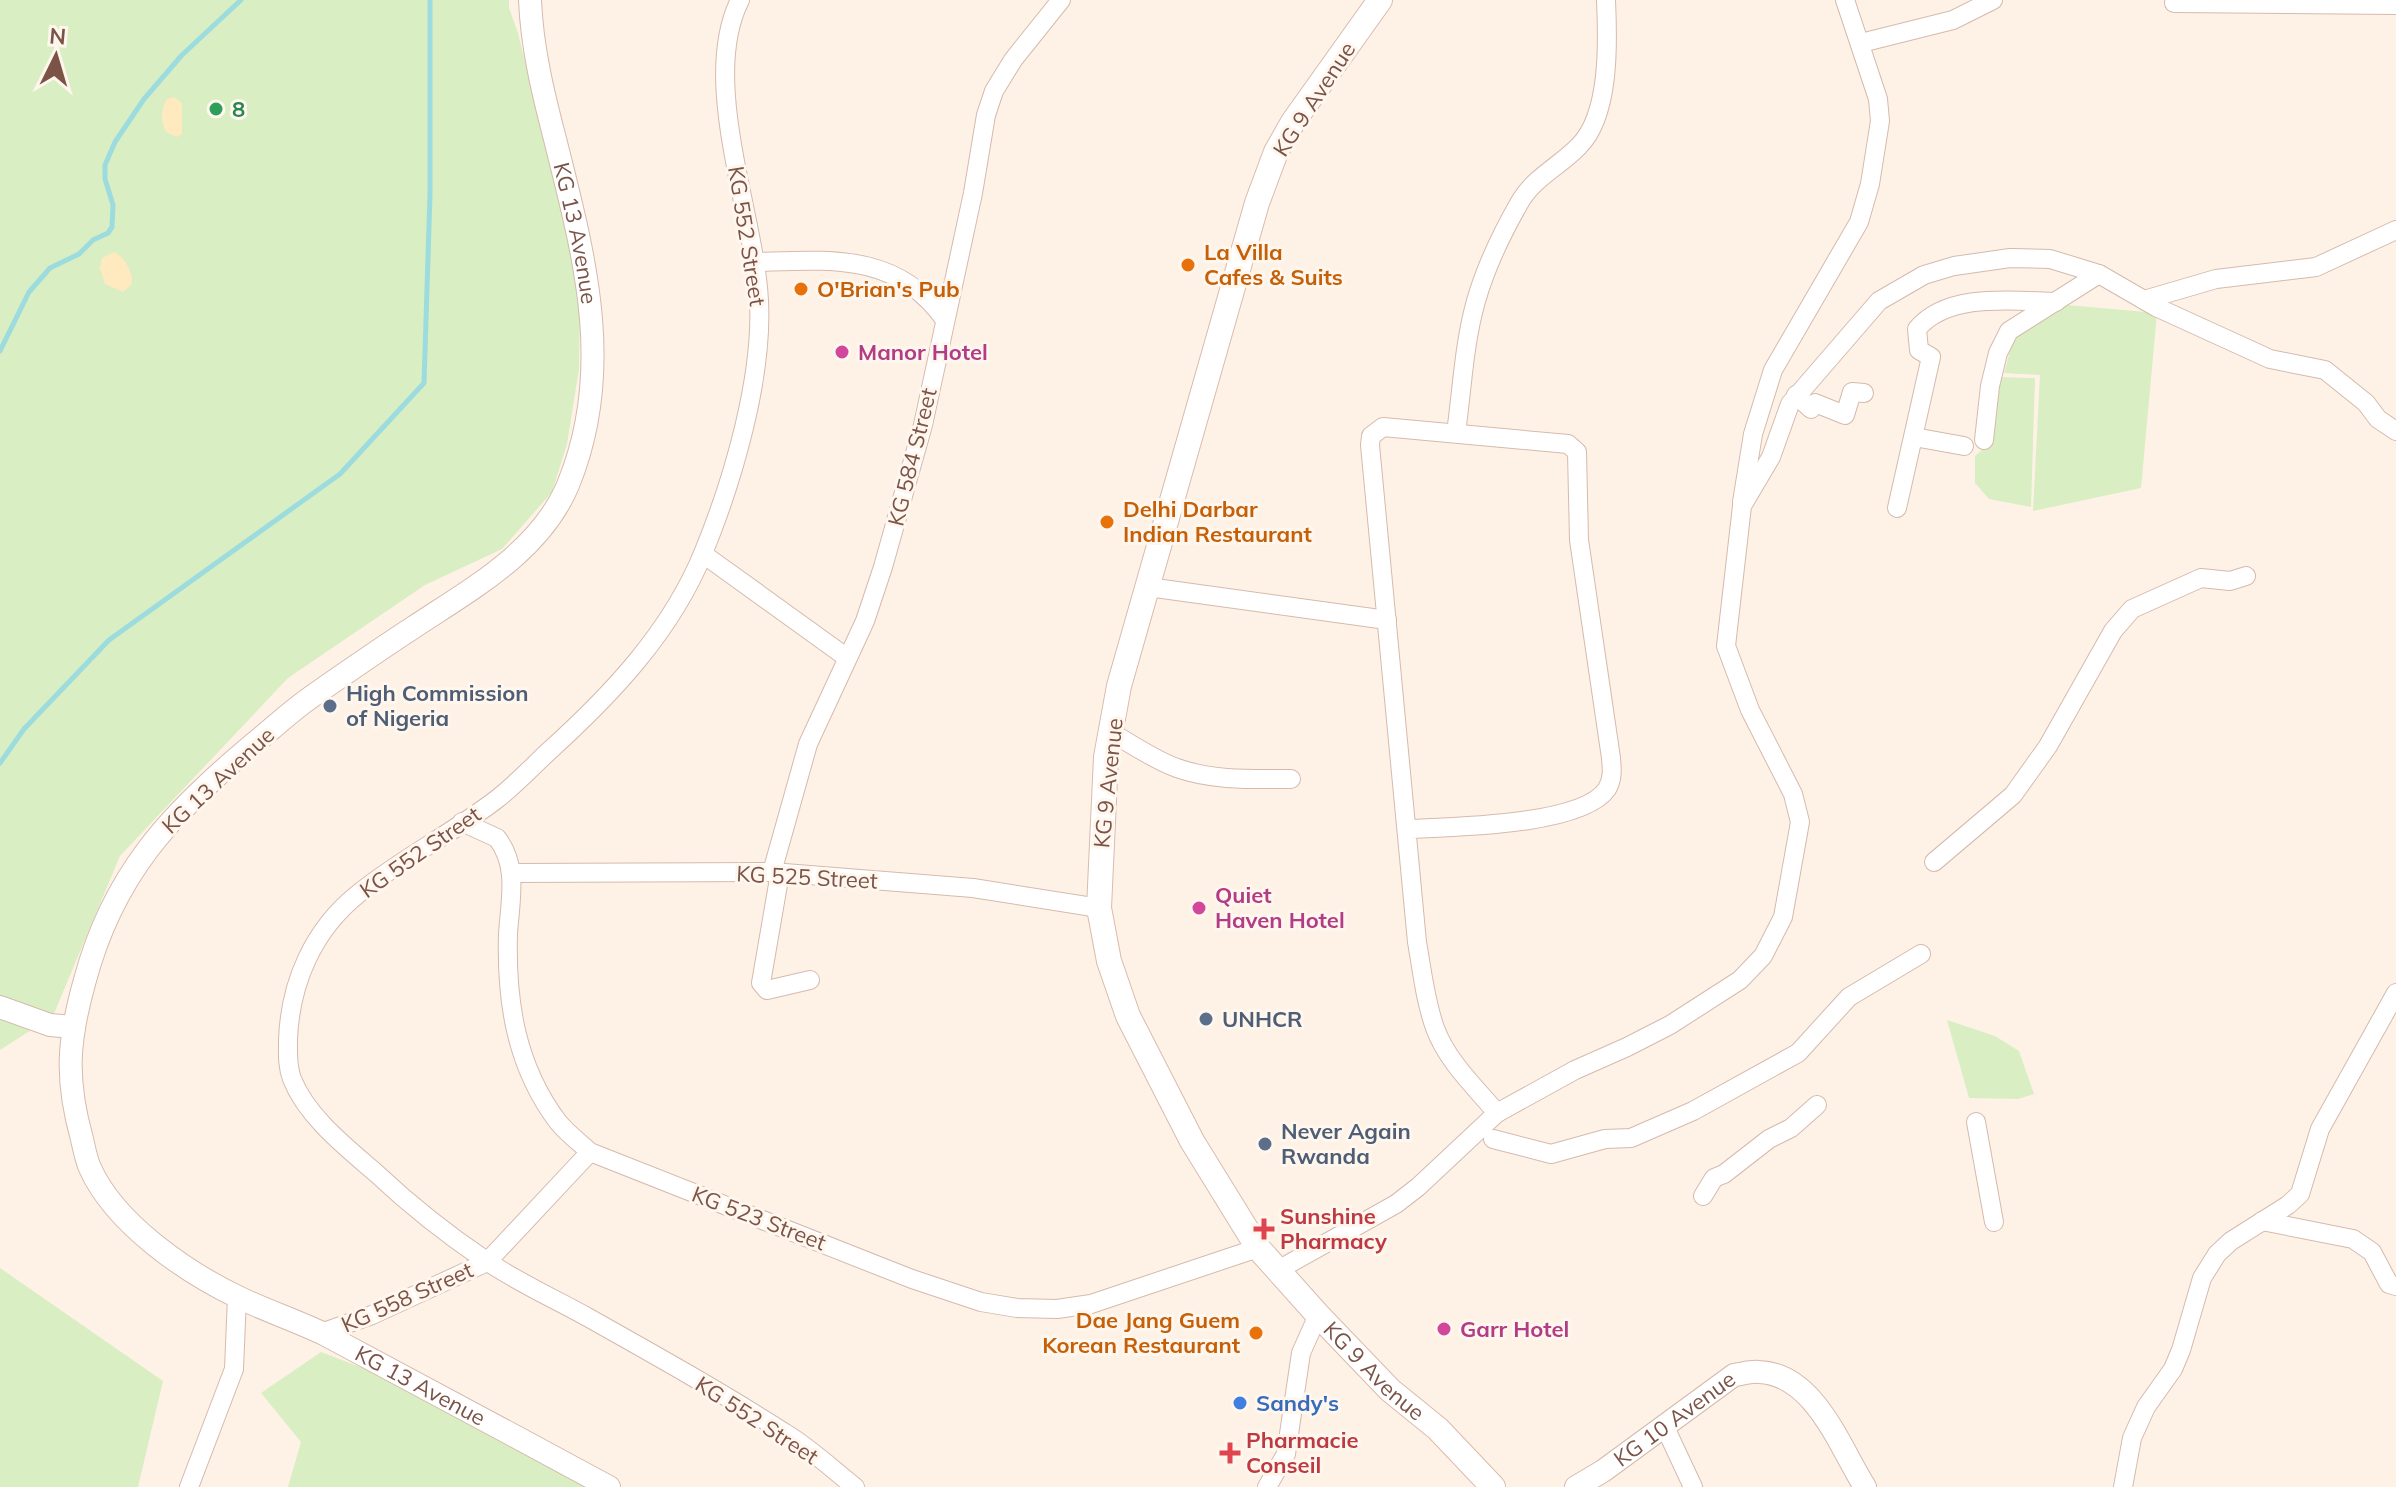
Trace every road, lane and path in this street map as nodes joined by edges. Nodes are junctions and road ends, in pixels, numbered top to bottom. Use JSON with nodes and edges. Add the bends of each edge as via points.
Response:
{"nodes":[{"id":1,"x":530,"y":0,"type":"edge"},
{"id":2,"x":740,"y":0,"type":"edge"},
{"id":3,"x":1061,"y":0,"type":"edge"},
{"id":4,"x":1380,"y":0,"type":"edge"},
{"id":5,"x":1606,"y":0,"type":"edge"},
{"id":6,"x":1845,"y":0,"type":"edge"},
{"id":7,"x":1993,"y":0,"type":"edge"},
{"id":8,"x":2174,"y":3,"type":"dead end"},
{"id":9,"x":2396,"y":5,"type":"edge"},
{"id":10,"x":1861,"y":43,"type":"junction"},
{"id":11,"x":2396,"y":230,"type":"edge"},
{"id":12,"x":754,"y":262,"type":"junction"},
{"id":13,"x":2099,"y":274,"type":"junction"},
{"id":14,"x":2144,"y":300,"type":"junction"},
{"id":15,"x":2056,"y":302,"type":"junction"},
{"id":16,"x":945,"y":320,"type":"junction"},
{"id":17,"x":1864,"y":393,"type":"dead end"},
{"id":18,"x":1796,"y":395,"type":"junction"},
{"id":19,"x":2396,"y":431,"type":"edge"},
{"id":20,"x":1456,"y":433,"type":"junction"},
{"id":21,"x":1914,"y":437,"type":"junction"},
{"id":22,"x":1984,"y":440,"type":"dead end"},
{"id":23,"x":1964,"y":446,"type":"dead end"},
{"id":24,"x":1742,"y":506,"type":"junction"},
{"id":25,"x":1897,"y":508,"type":"dead end"},
{"id":26,"x":703,"y":554,"type":"junction"},
{"id":27,"x":2246,"y":576,"type":"dead end"},
{"id":28,"x":1148,"y":587,"type":"junction"},
{"id":29,"x":1387,"y":620,"type":"junction"},
{"id":30,"x":846,"y":657,"type":"junction"},
{"id":31,"x":1110,"y":732,"type":"junction"},
{"id":32,"x":1291,"y":779,"type":"dead end"},
{"id":33,"x":462,"y":822,"type":"junction"},
{"id":34,"x":1407,"y":829,"type":"junction"},
{"id":35,"x":1934,"y":862,"type":"dead end"},
{"id":36,"x":512,"y":873,"type":"junction"},
{"id":37,"x":776,"y":873,"type":"junction"},
{"id":38,"x":1099,"y":908,"type":"junction"},
{"id":39,"x":1921,"y":954,"type":"dead end"},
{"id":40,"x":810,"y":980,"type":"dead end"},
{"id":41,"x":2396,"y":993,"type":"edge"},
{"id":42,"x":0,"y":1007,"type":"edge"},
{"id":43,"x":74,"y":1027,"type":"junction"},
{"id":44,"x":1817,"y":1105,"type":"dead end"},
{"id":45,"x":1497,"y":1113,"type":"junction"},
{"id":46,"x":1976,"y":1122,"type":"dead end"},
{"id":47,"x":1493,"y":1139,"type":"dead end"},
{"id":48,"x":590,"y":1152,"type":"junction"},
{"id":49,"x":1703,"y":1196,"type":"dead end"},
{"id":50,"x":2262,"y":1221,"type":"junction"},
{"id":51,"x":1994,"y":1222,"type":"dead end"},
{"id":52,"x":1258,"y":1248,"type":"junction"},
{"id":53,"x":487,"y":1262,"type":"junction"},
{"id":54,"x":1278,"y":1270,"type":"junction"},
{"id":55,"x":2396,"y":1286,"type":"edge"},
{"id":56,"x":237,"y":1297,"type":"junction"},
{"id":57,"x":1318,"y":1315,"type":"junction"},
{"id":58,"x":321,"y":1333,"type":"junction"},
{"id":59,"x":1664,"y":1425,"type":"junction"},
{"id":60,"x":189,"y":1487,"type":"edge"},
{"id":61,"x":609,"y":1487,"type":"edge"},
{"id":62,"x":855,"y":1487,"type":"edge"},
{"id":63,"x":1267,"y":1487,"type":"edge"},
{"id":64,"x":1493,"y":1487,"type":"edge"},
{"id":65,"x":1576,"y":1487,"type":"edge"},
{"id":66,"x":1693,"y":1487,"type":"edge"},
{"id":67,"x":1865,"y":1487,"type":"edge"},
{"id":68,"x":2123,"y":1487,"type":"edge"}],
"edges":[{"from":1,"to":43,"type":"street","name":"KG 13 Avenue","via":[[539,74],[578,231],[592,314],[592,387],[584,444],[565,492],[511,562],[308,699],[180,810],[114,899],[93,948]]},
{"from":2,"to":12,"type":"street","name":"KG 552 Street","via":[[728,49],[725,94]]},
{"from":3,"to":16,"type":"street","name":"KG 584 Street","via":[[994,91]]},
{"from":4,"to":28,"type":"main road","name":"KG 9 Avenue","via":[[1276,152]]},
{"from":5,"to":20,"type":"street","via":[[1599,113],[1590,135],[1523,198],[1487,270],[1470,328]]},
{"from":6,"to":10,"type":"street"},
{"from":7,"to":10,"type":"street","via":[[1953,20]]},
{"from":8,"to":9,"type":"street"},
{"from":10,"to":24,"type":"street","via":[[1880,121],[1870,184],[1859,222],[1773,370],[1753,434]]},
{"from":11,"to":14,"type":"street","via":[[2316,267],[2216,279]]},
{"from":12,"to":16,"type":"street","via":[[848,263],[885,270],[929,298]]},
{"from":12,"to":26,"type":"street","name":"KG 552 Street","via":[[760,339],[746,414]]},
{"from":13,"to":14,"type":"street"},
{"from":13,"to":15,"type":"street"},
{"from":13,"to":18,"type":"street","via":[[2050,259],[2010,258],[1924,275],[1879,301]]},
{"from":14,"to":19,"type":"street","via":[[2270,359],[2325,370]]},
{"from":15,"to":21,"type":"street","via":[[1959,305],[1925,319],[1917,329],[1919,350],[1931,357]]},
{"from":15,"to":22,"type":"street","via":[[2009,331],[1998,353]]},
{"from":16,"to":30,"type":"street","name":"KG 584 Street","via":[[923,425],[883,567]]},
{"from":17,"to":18,"type":"street","via":[[1852,392],[1845,415],[1815,403],[1811,409]]},
{"from":18,"to":24,"type":"street","via":[[1771,457]]},
{"from":20,"to":29,"type":"street","via":[[1383,427],[1371,436]]},
{"from":20,"to":34,"type":"street","via":[[1568,444],[1577,452],[1579,540],[1612,773],[1604,792],[1574,810],[1485,825]]},
{"from":21,"to":23,"type":"street"},
{"from":21,"to":25,"type":"street"},
{"from":24,"to":45,"type":"street","via":[[1726,646],[1750,710],[1793,794],[1800,822],[1783,917],[1763,956],[1740,980],[1670,1025]]},
{"from":26,"to":30,"type":"street"},
{"from":26,"to":33,"type":"street","name":"KG 552 Street","via":[[653,642],[596,708],[497,798]]},
{"from":27,"to":35,"type":"street","via":[[2230,581],[2201,578],[2132,609],[2113,631],[2048,746],[2013,795]]},
{"from":28,"to":29,"type":"street"},
{"from":28,"to":31,"type":"main road","name":"KG 9 Avenue"},
{"from":29,"to":34,"type":"street"},
{"from":30,"to":37,"type":"street","name":"KG 584 Street","via":[[808,744]]},
{"from":31,"to":32,"type":"street","via":[[1189,772]]},
{"from":31,"to":38,"type":"main road","name":"KG 9 Avenue"},
{"from":33,"to":36,"type":"street","name":"KG 523 Street","via":[[497,838]]},
{"from":33,"to":53,"type":"street","name":"KG 552 Street","via":[[357,895],[329,923],[294,986],[287,1058],[305,1101],[331,1131],[379,1177]]},
{"from":34,"to":45,"type":"street","via":[[1417,942],[1436,1030],[1450,1058]]},
{"from":36,"to":37,"type":"street","name":"KG 525 Street"},
{"from":36,"to":48,"type":"street","name":"KG 523 Street","via":[[508,992],[521,1056],[559,1123]]},
{"from":37,"to":38,"type":"street","name":"KG 525 Street","via":[[973,888]]},
{"from":37,"to":40,"type":"street","name":"KG 584 Street","via":[[761,983],[774,990]]},
{"from":38,"to":52,"type":"main road","name":"KG 9 Avenue","via":[[1109,961],[1128,1016],[1192,1141]]},
{"from":39,"to":47,"type":"street","via":[[1849,997],[1798,1053],[1693,1111],[1631,1138],[1605,1139],[1551,1154]]},
{"from":41,"to":50,"type":"street","via":[[2320,1129],[2300,1194]]},
{"from":42,"to":43,"type":"street","via":[[50,1025]]},
{"from":43,"to":56,"type":"street","name":"KG 13 Avenue","via":[[69,1076],[90,1168],[158,1250]]},
{"from":44,"to":49,"type":"street","via":[[1714,1178]]},
{"from":45,"to":54,"type":"street","via":[[1396,1204]]},
{"from":46,"to":51,"type":"street"},
{"from":48,"to":52,"type":"street","name":"KG 523 Street","via":[[912,1279],[1017,1308],[1091,1304]]},
{"from":48,"to":53,"type":"street","name":"KG 558 Street"},
{"from":50,"to":55,"type":"street","via":[[2353,1239],[2372,1252],[2389,1284]]},
{"from":50,"to":68,"type":"street","via":[[2217,1254],[2202,1278],[2177,1360],[2132,1438]]},
{"from":52,"to":54,"type":"main road","name":"KG 9 Avenue"},
{"from":53,"to":58,"type":"street","name":"KG 558 Street"},
{"from":53,"to":62,"type":"street","name":"KG 552 Street","via":[[789,1435]]},
{"from":54,"to":57,"type":"main road","name":"KG 9 Avenue"},
{"from":56,"to":58,"type":"street","name":"KG 13 Avenue"},
{"from":56,"to":60,"type":"street","via":[[234,1369]]},
{"from":57,"to":63,"type":"street","via":[[1301,1353],[1286,1454]]},
{"from":57,"to":64,"type":"main road","name":"KG 9 Avenue"},
{"from":58,"to":61,"type":"street","name":"KG 13 Avenue"},
{"from":59,"to":65,"type":"street","name":"KG 10 Avenue"},
{"from":59,"to":66,"type":"street"},
{"from":59,"to":67,"type":"street","name":"KG 10 Avenue","via":[[1734,1375],[1761,1372],[1781,1377],[1829,1419]]}]}
